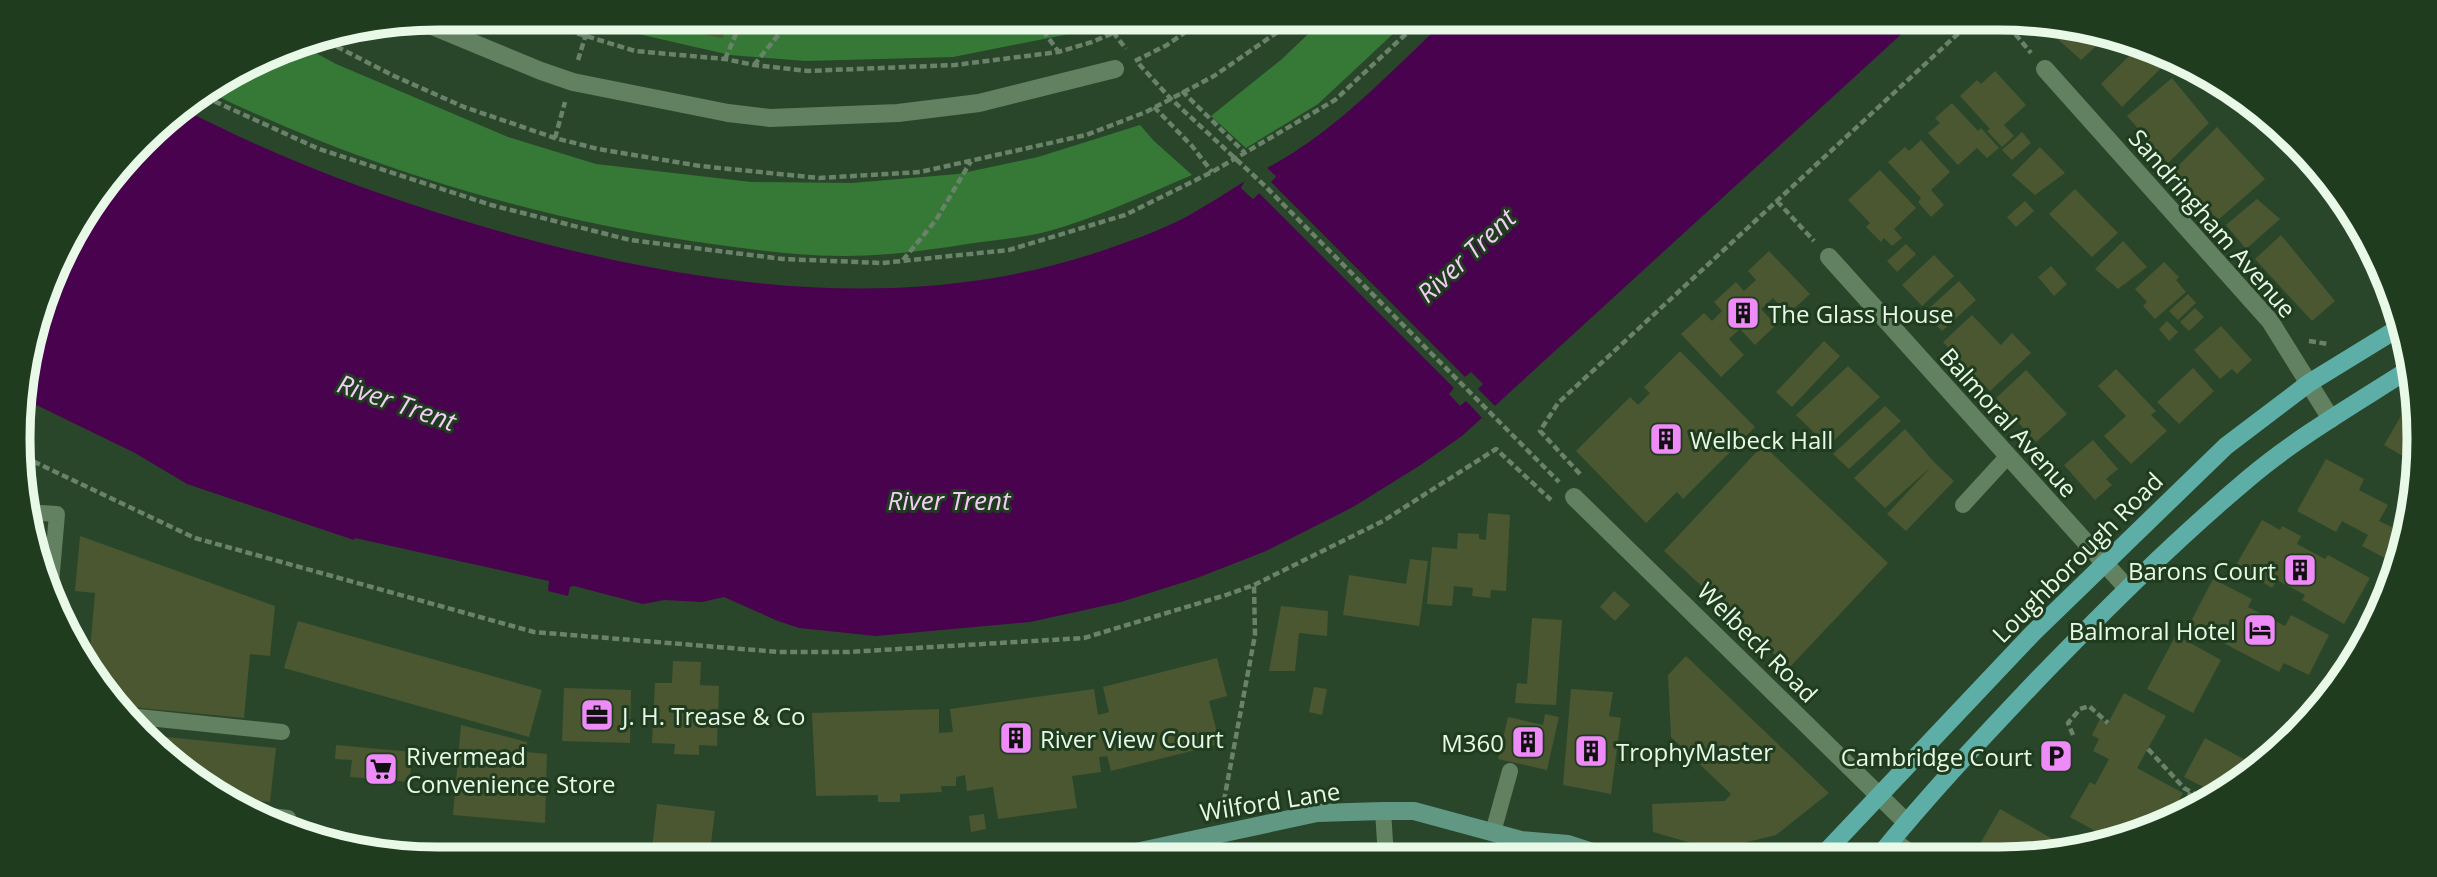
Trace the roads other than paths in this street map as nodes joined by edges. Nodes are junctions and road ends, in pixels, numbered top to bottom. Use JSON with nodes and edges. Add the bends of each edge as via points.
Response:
{"nodes":[{"id":1,"x":442,"y":30,"type":"edge"},
{"id":2,"x":1115,"y":69,"type":"dead end"},
{"id":3,"x":2045,"y":69,"type":"road end"},
{"id":4,"x":1829,"y":257,"type":"road end"},
{"id":5,"x":2393,"y":332,"type":"edge"},
{"id":6,"x":2402,"y":374,"type":"edge"},
{"id":7,"x":2309,"y":383,"type":"junction"},
{"id":8,"x":2331,"y":419,"type":"junction"},
{"id":9,"x":2007,"y":457,"type":"junction"},
{"id":10,"x":1571,"y":494,"type":"road end"},
{"id":11,"x":1963,"y":505,"type":"dead end"},
{"id":12,"x":37,"y":513,"type":"edge"},
{"id":13,"x":2103,"y":563,"type":"junction"},
{"id":14,"x":52,"y":572,"type":"edge"},
{"id":15,"x":2127,"y":588,"type":"junction"},
{"id":16,"x":139,"y":717,"type":"edge"},
{"id":17,"x":282,"y":732,"type":"dead end"},
{"id":18,"x":1510,"y":771,"type":"dead end"},
{"id":19,"x":1880,"y":797,"type":"junction"},
{"id":20,"x":1382,"y":811,"type":"junction"},
{"id":21,"x":1906,"y":822,"type":"junction"},
{"id":22,"x":1493,"y":832,"type":"junction"},
{"id":23,"x":1892,"y":839,"type":"junction"},
{"id":24,"x":1521,"y":840,"type":"junction"},
{"id":25,"x":1159,"y":847,"type":"edge"},
{"id":26,"x":1385,"y":847,"type":"edge"},
{"id":27,"x":1531,"y":847,"type":"edge"},
{"id":28,"x":1577,"y":847,"type":"edge"},
{"id":29,"x":1831,"y":847,"type":"edge"},
{"id":30,"x":1886,"y":847,"type":"edge"},
{"id":31,"x":1903,"y":847,"type":"edge"}],
"edges":[{"from":1,"to":2,"type":"street","via":[[573,82],[770,118],[898,113],[979,103]]},
{"from":3,"to":7,"type":"street","name":"Sandringham Avenue","via":[[2270,321]]},
{"from":4,"to":9,"type":"street","name":"Balmoral Avenue"},
{"from":5,"to":7,"type":"main road","name":"Loughborough Road"},
{"from":6,"to":8,"type":"main road"},
{"from":7,"to":8,"type":"street","name":"Sandringham Avenue"},
{"from":7,"to":13,"type":"main road","name":"Loughborough Road","via":[[2225,446]]},
{"from":8,"to":15,"type":"main road","via":[[2249,477]]},
{"from":9,"to":11,"type":"lane"},
{"from":9,"to":13,"type":"street","name":"Balmoral Avenue"},
{"from":10,"to":19,"type":"street","name":"Welbeck Road"},
{"from":12,"to":14,"type":"lane","via":[[57,514]]},
{"from":13,"to":15,"type":"street","name":"Balmoral Avenue"},
{"from":13,"to":19,"type":"main road","name":"Loughborough Road"},
{"from":15,"to":21,"type":"main road"},
{"from":16,"to":17,"type":"lane"},
{"from":18,"to":22,"type":"lane"},
{"from":19,"to":21,"type":"street","name":"Welbeck Road"},
{"from":19,"to":29,"type":"main road","name":"Loughborough Road"},
{"from":20,"to":22,"type":"main road","name":"Wilford Lane","via":[[1415,811]]},
{"from":20,"to":25,"type":"main road","name":"Wilford Lane","via":[[1317,813]]},
{"from":20,"to":26,"type":"lane"},
{"from":21,"to":23,"type":"main road"},
{"from":22,"to":24,"type":"main road","name":"Wilford Lane"},
{"from":23,"to":30,"type":"main road"},
{"from":23,"to":31,"type":"lane"},
{"from":24,"to":27,"type":"main road","name":"Wilford Lane"},
{"from":24,"to":28,"type":"main road","name":"Wilford Lane"}]}
